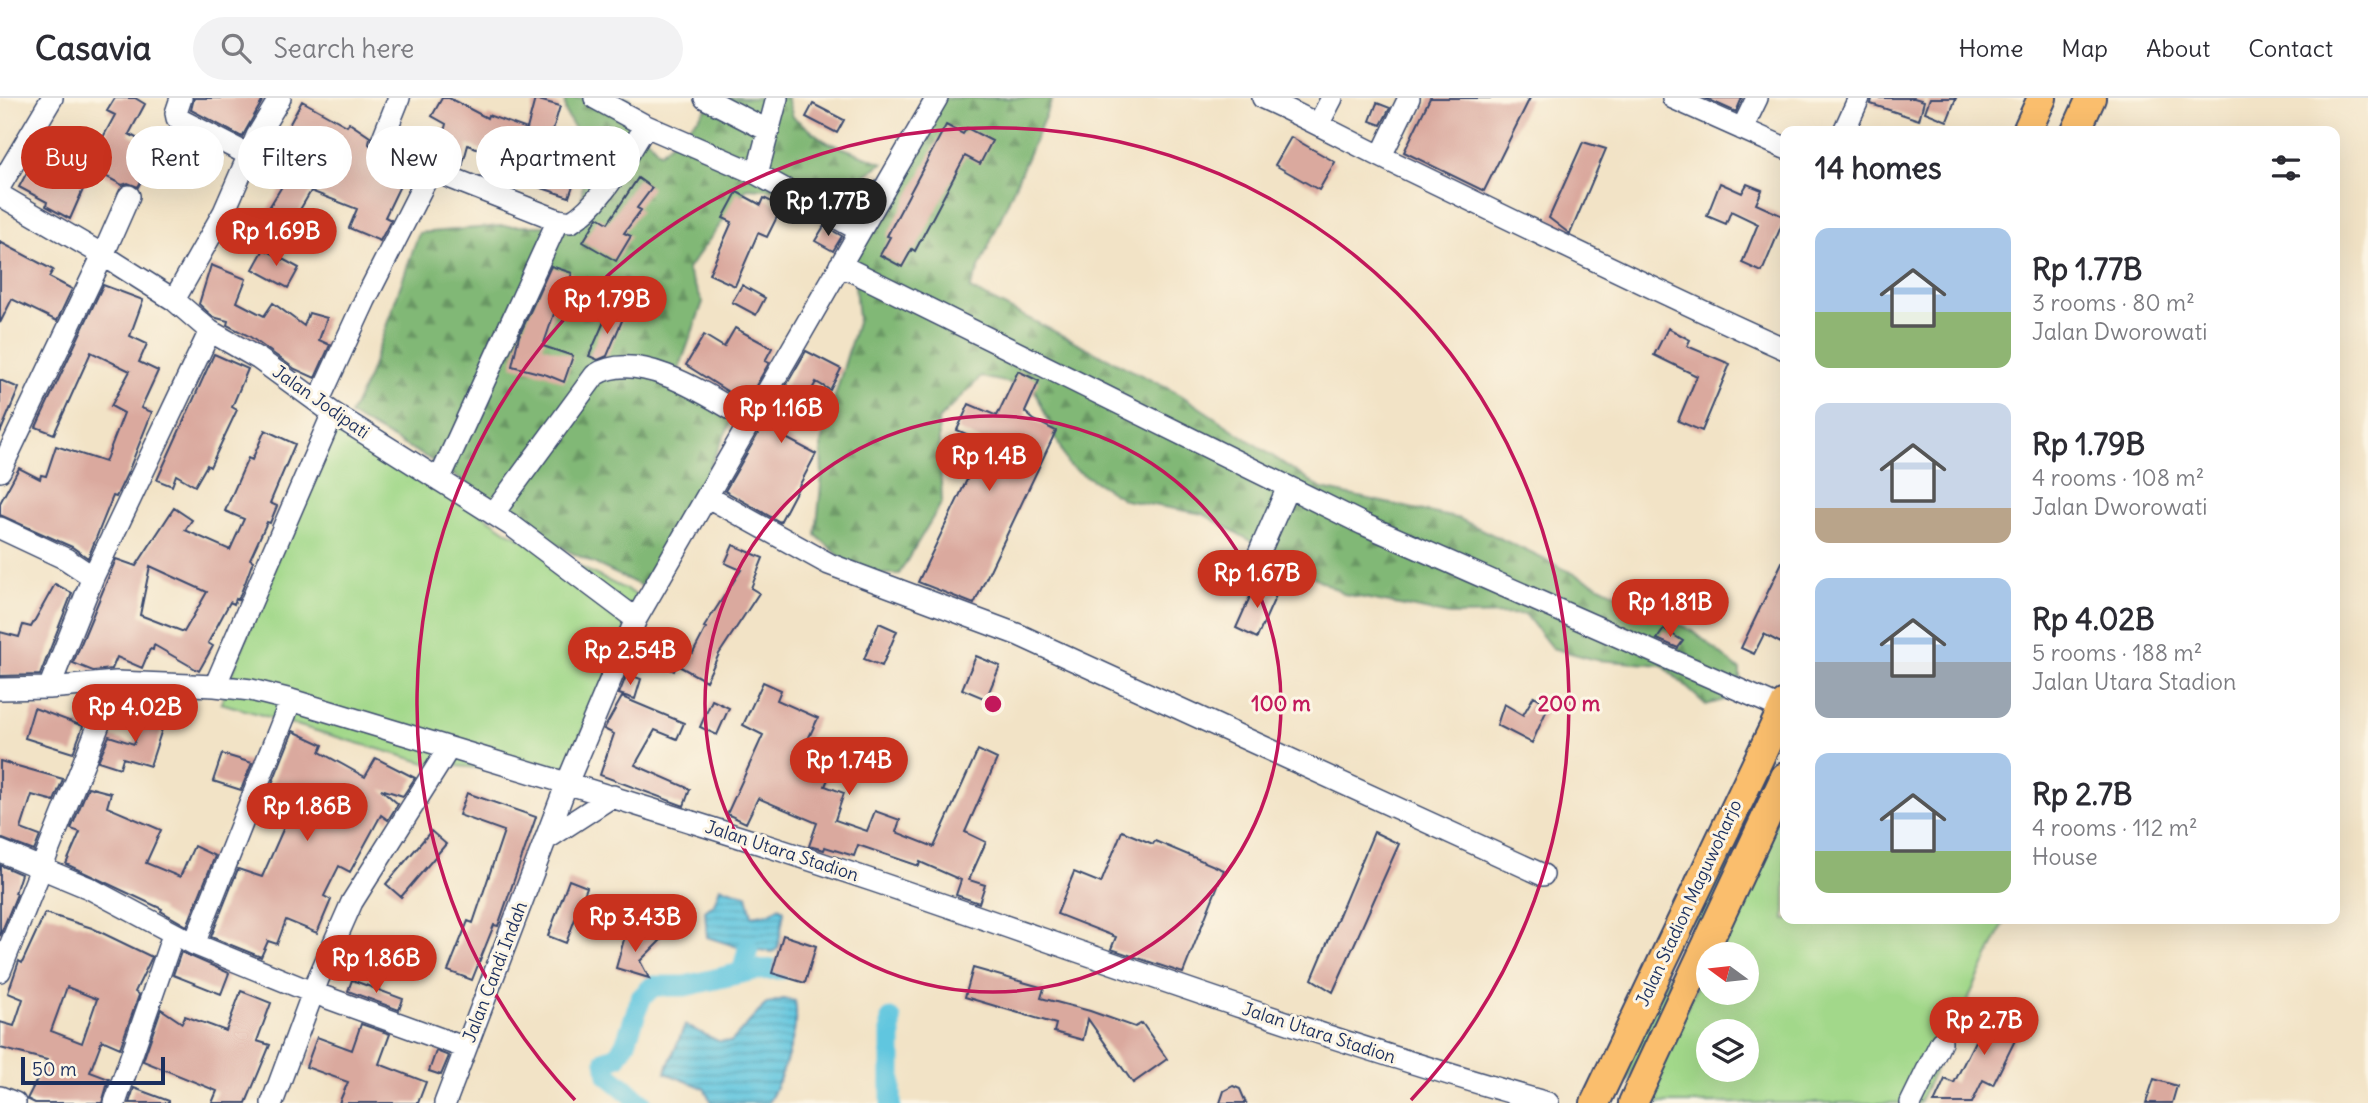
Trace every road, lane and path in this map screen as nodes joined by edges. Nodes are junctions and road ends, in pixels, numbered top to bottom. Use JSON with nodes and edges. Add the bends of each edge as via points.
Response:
{"nodes":[{"id":1,"x":52,"y":98,"type":"edge"},
{"id":2,"x":181,"y":98,"type":"edge"},
{"id":3,"x":280,"y":98,"type":"edge"},
{"id":4,"x":399,"y":98,"type":"edge"},
{"id":5,"x":595,"y":98,"type":"edge"},
{"id":6,"x":705,"y":98,"type":"edge"},
{"id":7,"x":777,"y":98,"type":"edge"},
{"id":8,"x":937,"y":98,"type":"edge"},
{"id":9,"x":1264,"y":98,"type":"edge"},
{"id":10,"x":1332,"y":98,"type":"edge"},
{"id":11,"x":1409,"y":98,"type":"edge"},
{"id":12,"x":1673,"y":98,"type":"edge"},
{"id":13,"x":1757,"y":98,"type":"edge"},
{"id":14,"x":1858,"y":98,"type":"edge"},
{"id":15,"x":2042,"y":98,"type":"edge"},
{"id":16,"x":2091,"y":98,"type":"edge"},
{"id":17,"x":1319,"y":123,"type":"junction"},
{"id":18,"x":265,"y":126,"type":"edge"},
{"id":19,"x":388,"y":126,"type":"edge"},
{"id":20,"x":646,"y":126,"type":"junction"},
{"id":21,"x":1846,"y":126,"type":"edge"},
{"id":22,"x":2029,"y":126,"type":"edge"},
{"id":23,"x":2078,"y":126,"type":"edge"},
{"id":24,"x":1742,"y":130,"type":"junction"},
{"id":25,"x":769,"y":131,"type":"junction"},
{"id":26,"x":1780,"y":146,"type":"edge"},
{"id":27,"x":238,"y":149,"type":"edge"},
{"id":28,"x":1381,"y":156,"type":"junction"},
{"id":29,"x":757,"y":174,"type":"junction"},
{"id":30,"x":238,"y":180,"type":"edge"},
{"id":31,"x":462,"y":182,"type":"edge"},
{"id":32,"x":0,"y":186,"type":"edge"},
{"id":33,"x":421,"y":189,"type":"edge"},
{"id":34,"x":0,"y":195,"type":"edge"},
{"id":35,"x":129,"y":196,"type":"dead end"},
{"id":36,"x":558,"y":219,"type":"junction"},
{"id":37,"x":859,"y":230,"type":"junction"},
{"id":38,"x":103,"y":255,"type":"junction"},
{"id":39,"x":840,"y":265,"type":"junction"},
{"id":40,"x":174,"y":300,"type":"junction"},
{"id":41,"x":210,"y":331,"type":"junction"},
{"id":42,"x":1780,"y":347,"type":"edge"},
{"id":43,"x":326,"y":407,"type":"junction"},
{"id":44,"x":751,"y":421,"type":"junction"},
{"id":45,"x":0,"y":470,"type":"edge"},
{"id":46,"x":439,"y":480,"type":"junction"},
{"id":47,"x":1288,"y":487,"type":"junction"},
{"id":48,"x":708,"y":497,"type":"junction"},
{"id":49,"x":494,"y":514,"type":"junction"},
{"id":50,"x":0,"y":528,"type":"edge"},
{"id":51,"x":1257,"y":558,"type":"dead end"},
{"id":52,"x":93,"y":577,"type":"junction"},
{"id":53,"x":636,"y":619,"type":"junction"},
{"id":54,"x":116,"y":682,"type":"junction"},
{"id":55,"x":215,"y":686,"type":"junction"},
{"id":56,"x":49,"y":688,"type":"junction"},
{"id":57,"x":0,"y":689,"type":"edge"},
{"id":58,"x":291,"y":700,"type":"junction"},
{"id":59,"x":1780,"y":705,"type":"edge"},
{"id":60,"x":1780,"y":715,"type":"edge"},
{"id":61,"x":449,"y":748,"type":"junction"},
{"id":62,"x":567,"y":783,"type":"junction"},
{"id":63,"x":1780,"y":787,"type":"edge"},
{"id":64,"x":1743,"y":790,"type":"junction"},
{"id":65,"x":612,"y":796,"type":"junction"},
{"id":66,"x":1772,"y":804,"type":"junction"},
{"id":67,"x":545,"y":840,"type":"junction"},
{"id":68,"x":0,"y":850,"type":"edge"},
{"id":69,"x":41,"y":869,"type":"junction"},
{"id":70,"x":1543,"y":875,"type":"dead end"},
{"id":71,"x":173,"y":935,"type":"junction"},
{"id":72,"x":194,"y":944,"type":"junction"},
{"id":73,"x":0,"y":971,"type":"edge"},
{"id":74,"x":314,"y":993,"type":"junction"},
{"id":75,"x":1941,"y":1042,"type":"dead end"},
{"id":76,"x":467,"y":1048,"type":"junction"},
{"id":77,"x":0,"y":1097,"type":"edge"},
{"id":78,"x":15,"y":1103,"type":"edge"},
{"id":79,"x":116,"y":1103,"type":"edge"},
{"id":80,"x":272,"y":1103,"type":"edge"},
{"id":81,"x":445,"y":1103,"type":"edge"},
{"id":82,"x":1548,"y":1103,"type":"edge"},
{"id":83,"x":1595,"y":1103,"type":"edge"},
{"id":84,"x":1633,"y":1103,"type":"edge"},
{"id":85,"x":1911,"y":1103,"type":"edge"}],
"edges":[{"from":1,"to":32,"type":"street"},
{"from":2,"to":27,"type":"street","via":[[177,118]]},
{"from":3,"to":18,"type":"street"},
{"from":4,"to":19,"type":"street"},
{"from":5,"to":20,"type":"street"},
{"from":6,"to":25,"type":"street"},
{"from":7,"to":25,"type":"street"},
{"from":8,"to":37,"type":"street","name":"Jalan Candi Indah"},
{"from":9,"to":17,"type":"street"},
{"from":10,"to":17,"type":"street"},
{"from":11,"to":28,"type":"street"},
{"from":12,"to":24,"type":"street"},
{"from":13,"to":24,"type":"street"},
{"from":14,"to":21,"type":"street"},
{"from":15,"to":22,"type":"main road"},
{"from":16,"to":23,"type":"main road"},
{"from":17,"to":28,"type":"street"},
{"from":20,"to":29,"type":"street"},
{"from":20,"to":36,"type":"street","via":[[580,217],[571,222]]},
{"from":24,"to":26,"type":"street"},
{"from":25,"to":29,"type":"street"},
{"from":28,"to":42,"type":"street"},
{"from":29,"to":37,"type":"street"},
{"from":30,"to":40,"type":"street"},
{"from":31,"to":36,"type":"street"},
{"from":33,"to":43,"type":"street","via":[[365,300]]},
{"from":34,"to":38,"type":"street","name":"Jalan Jodipati"},
{"from":35,"to":38,"type":"street"},
{"from":36,"to":46,"type":"street"},
{"from":37,"to":39,"type":"street","name":"Jalan Candi Indah"},
{"from":38,"to":40,"type":"street","name":"Jalan Jodipati"},
{"from":38,"to":45,"type":"street"},
{"from":39,"to":44,"type":"street","name":"Jalan Candi Indah"},
{"from":39,"to":47,"type":"street"},
{"from":40,"to":41,"type":"street","name":"Jalan Jodipati"},
{"from":41,"to":43,"type":"street","name":"Jalan Jodipati"},
{"from":41,"to":52,"type":"street"},
{"from":43,"to":46,"type":"street","name":"Jalan Jodipati"},
{"from":43,"to":55,"type":"street"},
{"from":44,"to":48,"type":"street","name":"Jalan Candi Indah"},
{"from":44,"to":49,"type":"street","via":[[655,371],[603,369]]},
{"from":46,"to":49,"type":"street","name":"Jalan Jodipati"},
{"from":47,"to":51,"type":"street"},
{"from":47,"to":59,"type":"street"},
{"from":48,"to":53,"type":"street","name":"Jalan Candi Indah"},
{"from":48,"to":70,"type":"street","via":[[829,564],[1019,635]]},
{"from":49,"to":53,"type":"street","name":"Jalan Jodipati"},
{"from":50,"to":52,"type":"street"},
{"from":52,"to":56,"type":"street"},
{"from":53,"to":62,"type":"street","name":"Jalan Candi Indah"},
{"from":54,"to":55,"type":"street","name":"Jalan Utara Stadion"},
{"from":54,"to":56,"type":"street","name":"Jalan Utara Stadion"},
{"from":54,"to":69,"type":"street"},
{"from":55,"to":58,"type":"street","name":"Jalan Utara Stadion"},
{"from":56,"to":57,"type":"street","name":"Jalan Utara Stadion"},
{"from":58,"to":61,"type":"street","name":"Jalan Utara Stadion"},
{"from":58,"to":72,"type":"street"},
{"from":60,"to":64,"type":"main road","name":"Jalan Stadion Maguwoharjo"},
{"from":61,"to":62,"type":"street","name":"Jalan Utara Stadion"},
{"from":61,"to":74,"type":"street","via":[[352,902]]},
{"from":62,"to":65,"type":"street","name":"Jalan Utara Stadion"},
{"from":62,"to":67,"type":"street","name":"Jalan Candi Indah"},
{"from":63,"to":66,"type":"main road","name":"Jalan Stadion Maguwoharjo"},
{"from":64,"to":66,"type":"main road"},
{"from":64,"to":83,"type":"main road","name":"Jalan Stadion Maguwoharjo"},
{"from":65,"to":67,"type":"street"},
{"from":65,"to":82,"type":"street","name":"Jalan Utara Stadion","via":[[1161,981]]},
{"from":66,"to":84,"type":"main road","name":"Jalan Stadion Maguwoharjo"},
{"from":67,"to":76,"type":"street","name":"Jalan Candi Indah"},
{"from":68,"to":69,"type":"street"},
{"from":69,"to":71,"type":"street","via":[[89,888]]},
{"from":69,"to":73,"type":"street"},
{"from":71,"to":72,"type":"street"},
{"from":71,"to":79,"type":"street"},
{"from":72,"to":74,"type":"street"},
{"from":74,"to":76,"type":"street"},
{"from":74,"to":80,"type":"street"},
{"from":75,"to":85,"type":"street"},
{"from":76,"to":81,"type":"street","name":"Jalan Candi Indah"},
{"from":77,"to":78,"type":"street"}]}
